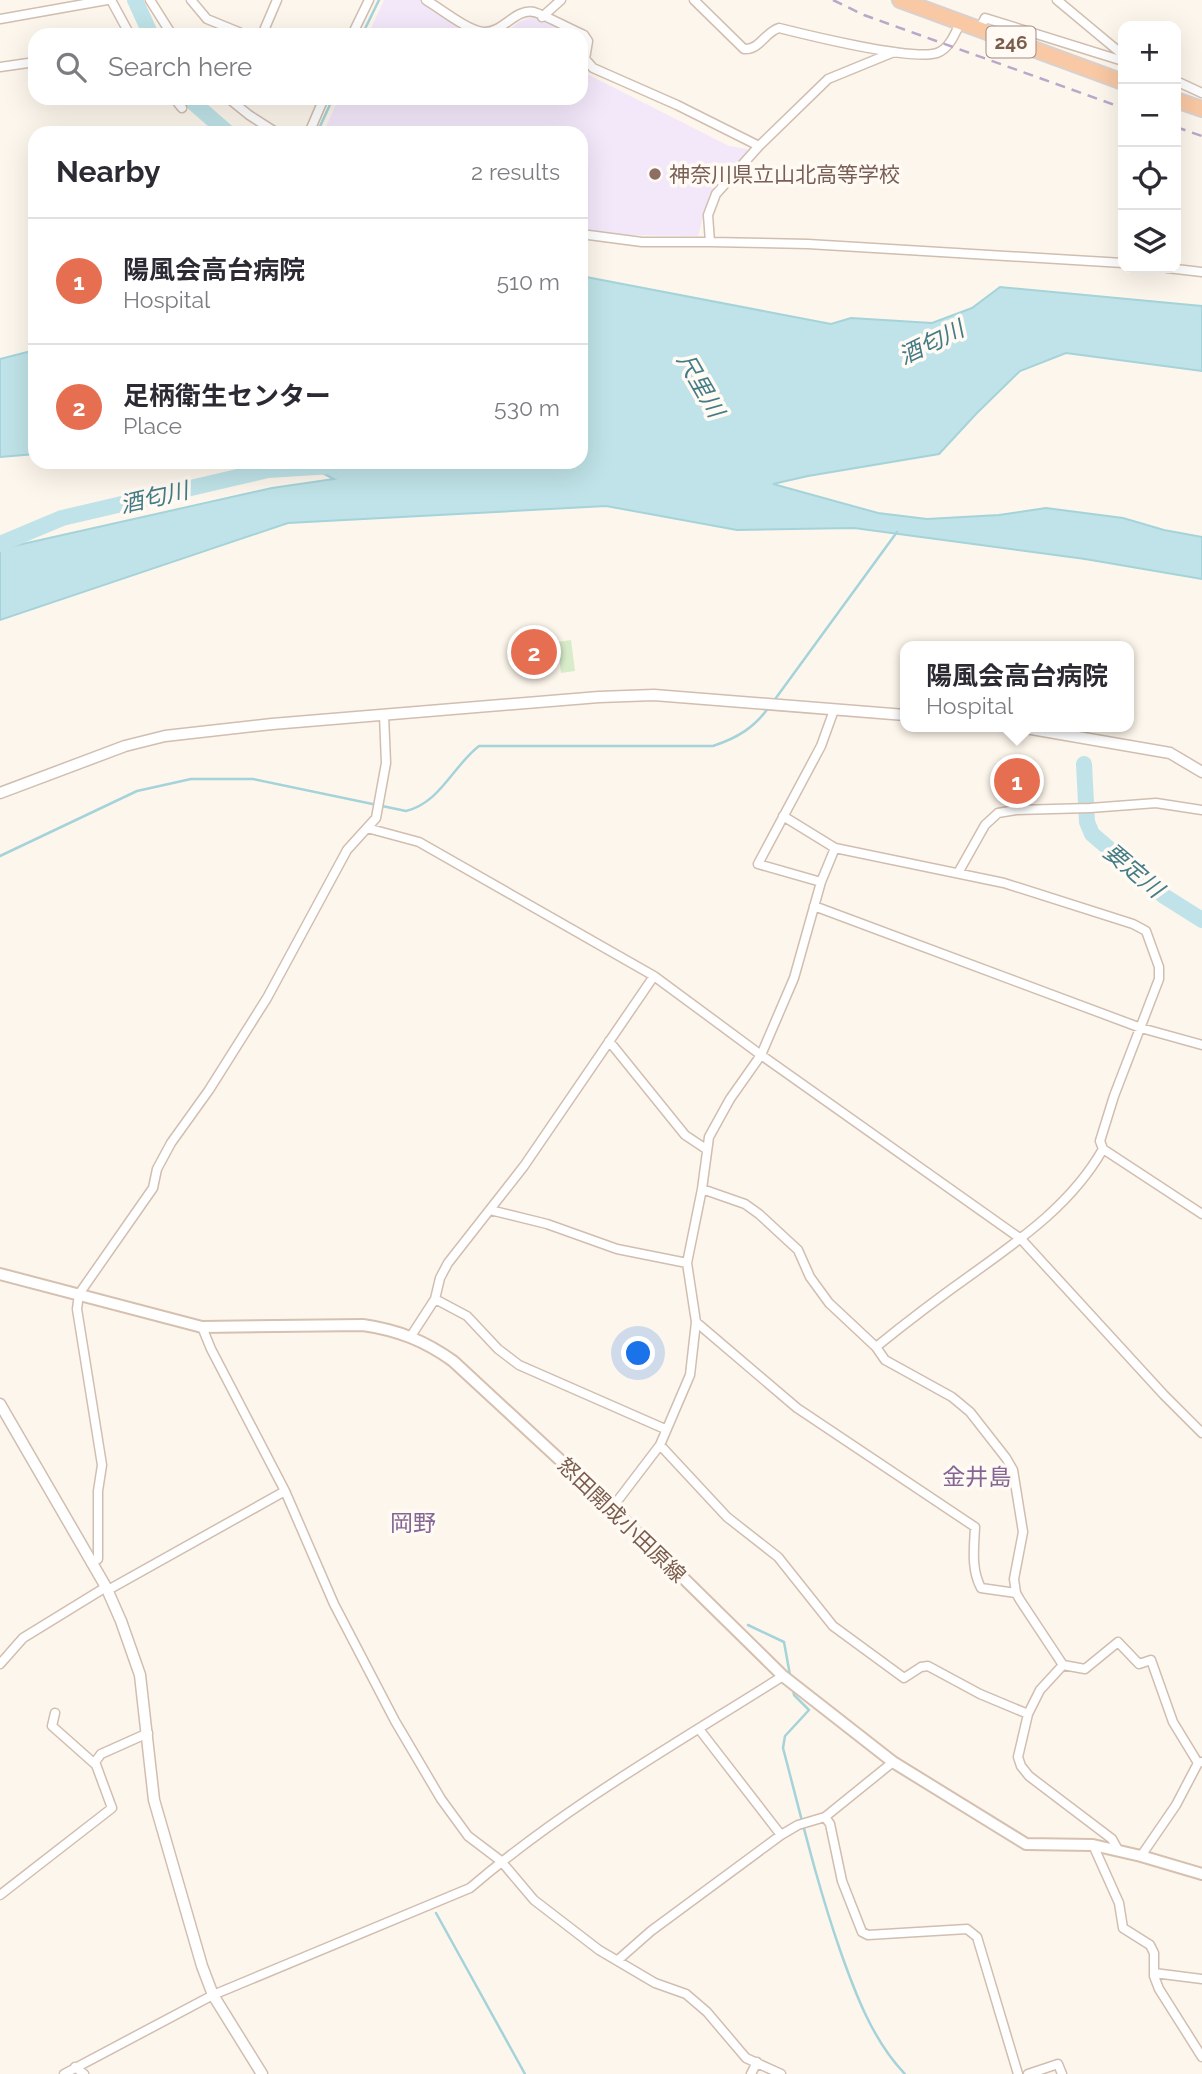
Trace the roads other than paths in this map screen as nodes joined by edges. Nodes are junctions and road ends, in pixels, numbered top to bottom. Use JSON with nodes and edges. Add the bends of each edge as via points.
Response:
{"nodes":[{"id":1,"x":109,"y":0,"type":"edge"},
{"id":2,"x":152,"y":0,"type":"edge"},
{"id":3,"x":191,"y":0,"type":"edge"},
{"id":4,"x":277,"y":0,"type":"edge"},
{"id":5,"x":369,"y":0,"type":"edge"},
{"id":6,"x":426,"y":0,"type":"edge"},
{"id":7,"x":561,"y":0,"type":"edge"},
{"id":8,"x":694,"y":0,"type":"edge"},
{"id":9,"x":900,"y":0,"type":"edge"},
{"id":10,"x":1057,"y":0,"type":"edge"},
{"id":11,"x":542,"y":17,"type":"junction"},
{"id":12,"x":0,"y":19,"type":"edge"},
{"id":13,"x":960,"y":23,"type":"junction"},
{"id":14,"x":126,"y":28,"type":"edge"},
{"id":15,"x":168,"y":28,"type":"edge"},
{"id":16,"x":229,"y":28,"type":"edge"},
{"id":17,"x":265,"y":28,"type":"edge"},
{"id":18,"x":355,"y":28,"type":"edge"},
{"id":19,"x":471,"y":28,"type":"edge"},
{"id":20,"x":501,"y":28,"type":"edge"},
{"id":21,"x":568,"y":28,"type":"edge"},
{"id":22,"x":979,"y":30,"type":"junction"},
{"id":23,"x":1118,"y":51,"type":"edge"},
{"id":24,"x":894,"y":52,"type":"junction"},
{"id":25,"x":1118,"y":59,"type":"edge"},
{"id":26,"x":588,"y":62,"type":"edge"},
{"id":27,"x":28,"y":63,"type":"edge"},
{"id":28,"x":0,"y":67,"type":"edge"},
{"id":29,"x":1118,"y":80,"type":"edge"},
{"id":30,"x":1181,"y":83,"type":"edge"},
{"id":31,"x":1202,"y":93,"type":"edge"},
{"id":32,"x":1181,"y":102,"type":"edge"},
{"id":33,"x":180,"y":105,"type":"edge"},
{"id":34,"x":237,"y":105,"type":"edge"},
{"id":35,"x":321,"y":105,"type":"edge"},
{"id":36,"x":182,"y":108,"type":"dead end"},
{"id":37,"x":1202,"y":109,"type":"edge"},
{"id":38,"x":266,"y":126,"type":"edge"},
{"id":39,"x":312,"y":126,"type":"edge"},
{"id":40,"x":759,"y":146,"type":"junction"},
{"id":41,"x":588,"y":235,"type":"edge"},
{"id":42,"x":710,"y":242,"type":"junction"},
{"id":43,"x":1118,"y":264,"type":"edge"},
{"id":44,"x":1181,"y":270,"type":"edge"},
{"id":45,"x":1202,"y":272,"type":"edge"},
{"id":46,"x":834,"y":710,"type":"junction"},
{"id":47,"x":384,"y":715,"type":"junction"},
{"id":48,"x":900,"y":715,"type":"edge"},
{"id":49,"x":1049,"y":732,"type":"edge"},
{"id":50,"x":1202,"y":772,"type":"edge"},
{"id":51,"x":0,"y":793,"type":"edge"},
{"id":52,"x":1202,"y":810,"type":"edge"},
{"id":53,"x":783,"y":816,"type":"junction"},
{"id":54,"x":367,"y":828,"type":"junction"},
{"id":55,"x":835,"y":848,"type":"junction"},
{"id":56,"x":958,"y":873,"type":"junction"},
{"id":57,"x":821,"y":882,"type":"junction"},
{"id":58,"x":814,"y":905,"type":"junction"},
{"id":59,"x":654,"y":976,"type":"junction"},
{"id":60,"x":1141,"y":1028,"type":"junction"},
{"id":61,"x":609,"y":1041,"type":"junction"},
{"id":62,"x":1202,"y":1045,"type":"edge"},
{"id":63,"x":761,"y":1055,"type":"junction"},
{"id":64,"x":706,"y":1149,"type":"junction"},
{"id":65,"x":1103,"y":1149,"type":"junction"},
{"id":66,"x":702,"y":1189,"type":"junction"},
{"id":67,"x":490,"y":1210,"type":"junction"},
{"id":68,"x":1202,"y":1214,"type":"edge"},
{"id":69,"x":1021,"y":1239,"type":"junction"},
{"id":70,"x":687,"y":1263,"type":"junction"},
{"id":71,"x":0,"y":1274,"type":"edge"},
{"id":72,"x":79,"y":1294,"type":"junction"},
{"id":73,"x":435,"y":1299,"type":"junction"},
{"id":74,"x":696,"y":1322,"type":"junction"},
{"id":75,"x":202,"y":1327,"type":"junction"},
{"id":76,"x":411,"y":1336,"type":"junction"},
{"id":77,"x":876,"y":1347,"type":"junction"},
{"id":78,"x":0,"y":1404,"type":"edge"},
{"id":79,"x":665,"y":1429,"type":"junction"},
{"id":80,"x":1202,"y":1433,"type":"edge"},
{"id":81,"x":660,"y":1445,"type":"junction"},
{"id":82,"x":285,"y":1491,"type":"junction"},
{"id":83,"x":612,"y":1508,"type":"junction"},
{"id":84,"x":91,"y":1563,"type":"junction"},
{"id":85,"x":107,"y":1588,"type":"junction"},
{"id":86,"x":1016,"y":1593,"type":"junction"},
{"id":87,"x":0,"y":1664,"type":"edge"},
{"id":88,"x":1063,"y":1665,"type":"junction"},
{"id":89,"x":785,"y":1677,"type":"junction"},
{"id":90,"x":55,"y":1713,"type":"dead end"},
{"id":91,"x":1028,"y":1714,"type":"junction"},
{"id":92,"x":699,"y":1729,"type":"junction"},
{"id":93,"x":148,"y":1733,"type":"junction"},
{"id":94,"x":893,"y":1762,"type":"junction"},
{"id":95,"x":1200,"y":1762,"type":"edge"},
{"id":96,"x":96,"y":1765,"type":"junction"},
{"id":97,"x":825,"y":1817,"type":"junction"},
{"id":98,"x":781,"y":1835,"type":"junction"},
{"id":99,"x":1093,"y":1845,"type":"junction"},
{"id":100,"x":1118,"y":1850,"type":"junction"},
{"id":101,"x":1141,"y":1856,"type":"junction"},
{"id":102,"x":501,"y":1861,"type":"junction"},
{"id":103,"x":1202,"y":1874,"type":"edge"},
{"id":104,"x":0,"y":1895,"type":"edge"},
{"id":105,"x":618,"y":1961,"type":"junction"},
{"id":106,"x":1154,"y":1973,"type":"junction"},
{"id":107,"x":1202,"y":1979,"type":"edge"},
{"id":108,"x":213,"y":1994,"type":"junction"},
{"id":109,"x":1202,"y":2057,"type":"edge"},
{"id":110,"x":757,"y":2062,"type":"junction"},
{"id":111,"x":75,"y":2067,"type":"junction"},
{"id":112,"x":64,"y":2074,"type":"edge"},
{"id":113,"x":84,"y":2074,"type":"edge"},
{"id":114,"x":262,"y":2074,"type":"edge"},
{"id":115,"x":751,"y":2074,"type":"edge"},
{"id":116,"x":781,"y":2074,"type":"edge"},
{"id":117,"x":1018,"y":2074,"type":"edge"},
{"id":118,"x":1028,"y":2074,"type":"edge"},
{"id":119,"x":1062,"y":2074,"type":"edge"}],
"edges":[{"from":1,"to":12,"type":"street"},
{"from":1,"to":14,"type":"street"},
{"from":2,"to":15,"type":"street"},
{"from":3,"to":16,"type":"street","via":[[207,19]]},
{"from":4,"to":17,"type":"street"},
{"from":5,"to":18,"type":"street"},
{"from":6,"to":19,"type":"street"},
{"from":7,"to":11,"type":"street"},
{"from":8,"to":24,"type":"street","via":[[744,50],[755,48],[779,28]]},
{"from":9,"to":13,"type":"highway","number":"246"},
{"from":10,"to":23,"type":"street"},
{"from":11,"to":20,"type":"street","via":[[533,12],[520,14]]},
{"from":11,"to":21,"type":"street"},
{"from":13,"to":22,"type":"highway","number":"246"},
{"from":13,"to":24,"type":"street","via":[[937,53]]},
{"from":22,"to":25,"type":"street","via":[[985,18]]},
{"from":22,"to":29,"type":"highway","number":"246"},
{"from":24,"to":40,"type":"street","via":[[828,79]]},
{"from":26,"to":40,"type":"street"},
{"from":27,"to":28,"type":"street"},
{"from":30,"to":31,"type":"street"},
{"from":32,"to":37,"type":"highway"},
{"from":33,"to":36,"type":"street"},
{"from":34,"to":38,"type":"street"},
{"from":35,"to":39,"type":"street"},
{"from":40,"to":42,"type":"street","via":[[716,194],[708,215]]},
{"from":41,"to":42,"type":"street","via":[[642,242]]},
{"from":42,"to":43,"type":"street"},
{"from":44,"to":45,"type":"street"},
{"from":46,"to":47,"type":"street","via":[[654,695]]},
{"from":46,"to":48,"type":"street"},
{"from":46,"to":53,"type":"street","via":[[821,746]]},
{"from":47,"to":51,"type":"street","via":[[165,736],[125,746]]},
{"from":47,"to":54,"type":"street","via":[[386,763],[376,818]]},
{"from":49,"to":50,"type":"street","via":[[1170,753]]},
{"from":52,"to":56,"type":"street","via":[[1156,803],[998,814],[985,825]]},
{"from":53,"to":55,"type":"street"},
{"from":53,"to":57,"type":"street","via":[[758,864]]},
{"from":54,"to":59,"type":"street","via":[[419,842]]},
{"from":54,"to":72,"type":"street","via":[[347,850],[260,1010],[171,1143],[153,1188]]},
{"from":55,"to":56,"type":"street"},
{"from":55,"to":57,"type":"street"},
{"from":56,"to":60,"type":"street","via":[[1004,883],[1146,931],[1159,973]]},
{"from":57,"to":58,"type":"street"},
{"from":58,"to":60,"type":"street"},
{"from":58,"to":63,"type":"street","via":[[793,978]]},
{"from":59,"to":61,"type":"street"},
{"from":59,"to":63,"type":"street"},
{"from":60,"to":62,"type":"street"},
{"from":60,"to":65,"type":"street","via":[[1114,1096],[1100,1141]]},
{"from":61,"to":64,"type":"street","via":[[685,1135]]},
{"from":61,"to":67,"type":"street"},
{"from":63,"to":64,"type":"street","via":[[716,1121]]},
{"from":63,"to":69,"type":"street"},
{"from":64,"to":66,"type":"street"},
{"from":65,"to":68,"type":"street"},
{"from":65,"to":69,"type":"street","via":[[1073,1192]]},
{"from":66,"to":70,"type":"street"},
{"from":66,"to":77,"type":"street","via":[[746,1204],[798,1250],[810,1277],[830,1303]]},
{"from":67,"to":70,"type":"street","via":[[617,1249]]},
{"from":67,"to":73,"type":"street","via":[[448,1263]]},
{"from":69,"to":77,"type":"street"},
{"from":69,"to":80,"type":"street"},
{"from":70,"to":74,"type":"street"},
{"from":71,"to":72,"type":"main road","name":"怒田開成小田原線"},
{"from":72,"to":75,"type":"main road","name":"怒田開成小田原線"},
{"from":72,"to":84,"type":"street","via":[[77,1309],[102,1465],[98,1559]]},
{"from":73,"to":76,"type":"street"},
{"from":73,"to":79,"type":"street","via":[[467,1316],[519,1365]]},
{"from":74,"to":79,"type":"street","via":[[690,1374]]},
{"from":74,"to":86,"type":"street","via":[[797,1408],[975,1527],[973,1560],[981,1588]]},
{"from":75,"to":76,"type":"main road","name":"怒田開成小田原線","via":[[363,1325]]},
{"from":75,"to":82,"type":"street"},
{"from":76,"to":83,"type":"main road","name":"怒田開成小田原線","via":[[453,1361]]},
{"from":77,"to":86,"type":"street","via":[[885,1360],[970,1412],[1013,1470],[1023,1532]]},
{"from":78,"to":84,"type":"street"},
{"from":79,"to":81,"type":"street"},
{"from":81,"to":83,"type":"street"},
{"from":81,"to":91,"type":"street","via":[[727,1517],[778,1557],[833,1626],[904,1678],[928,1666]]},
{"from":82,"to":85,"type":"street"},
{"from":82,"to":102,"type":"street","via":[[334,1604],[434,1788],[468,1836]]},
{"from":83,"to":89,"type":"main road","name":"怒田開成小田原線"},
{"from":84,"to":85,"type":"street"},
{"from":85,"to":87,"type":"street","via":[[23,1638]]},
{"from":85,"to":93,"type":"street","via":[[140,1675]]},
{"from":86,"to":88,"type":"street"},
{"from":88,"to":91,"type":"street","via":[[1040,1690]]},
{"from":88,"to":95,"type":"street","via":[[1085,1668],[1118,1642],[1139,1664],[1151,1660],[1173,1722]]},
{"from":89,"to":92,"type":"street"},
{"from":89,"to":94,"type":"main road","name":"怒田開成小田原線"},
{"from":90,"to":96,"type":"street","via":[[52,1726]]},
{"from":91,"to":100,"type":"street","via":[[1018,1757],[1021,1766],[1112,1839]]},
{"from":92,"to":98,"type":"street"},
{"from":92,"to":102,"type":"street","via":[[560,1817]]},
{"from":93,"to":96,"type":"street","via":[[101,1755]]},
{"from":93,"to":108,"type":"street","via":[[161,1826]]},
{"from":94,"to":97,"type":"street"},
{"from":94,"to":99,"type":"main road","name":"怒田開成小田原線","via":[[1026,1844]]},
{"from":95,"to":101,"type":"street"},
{"from":96,"to":104,"type":"street","via":[[111,1808]]},
{"from":97,"to":98,"type":"street"},
{"from":97,"to":117,"type":"street","via":[[842,1881],[862,1931],[868,1935],[967,1929],[977,1937]]},
{"from":98,"to":105,"type":"street","via":[[651,1931]]},
{"from":99,"to":100,"type":"main road","name":"怒田開成小田原線"},
{"from":99,"to":106,"type":"street","via":[[1119,1903],[1123,1928],[1150,1945]]},
{"from":100,"to":101,"type":"main road","name":"怒田開成小田原線"},
{"from":101,"to":103,"type":"main road","name":"怒田開成小田原線"},
{"from":102,"to":105,"type":"street","via":[[534,1900]]},
{"from":102,"to":108,"type":"street","via":[[470,1888]]},
{"from":105,"to":110,"type":"street","via":[[655,1983],[686,1994],[746,2058]]},
{"from":106,"to":107,"type":"street"},
{"from":106,"to":109,"type":"street","via":[[1159,1989]]},
{"from":108,"to":111,"type":"street"},
{"from":108,"to":114,"type":"street"},
{"from":110,"to":115,"type":"street"},
{"from":110,"to":116,"type":"street"},
{"from":111,"to":112,"type":"street"},
{"from":111,"to":113,"type":"street"},
{"from":118,"to":119,"type":"street","via":[[1058,2064]]}]}
